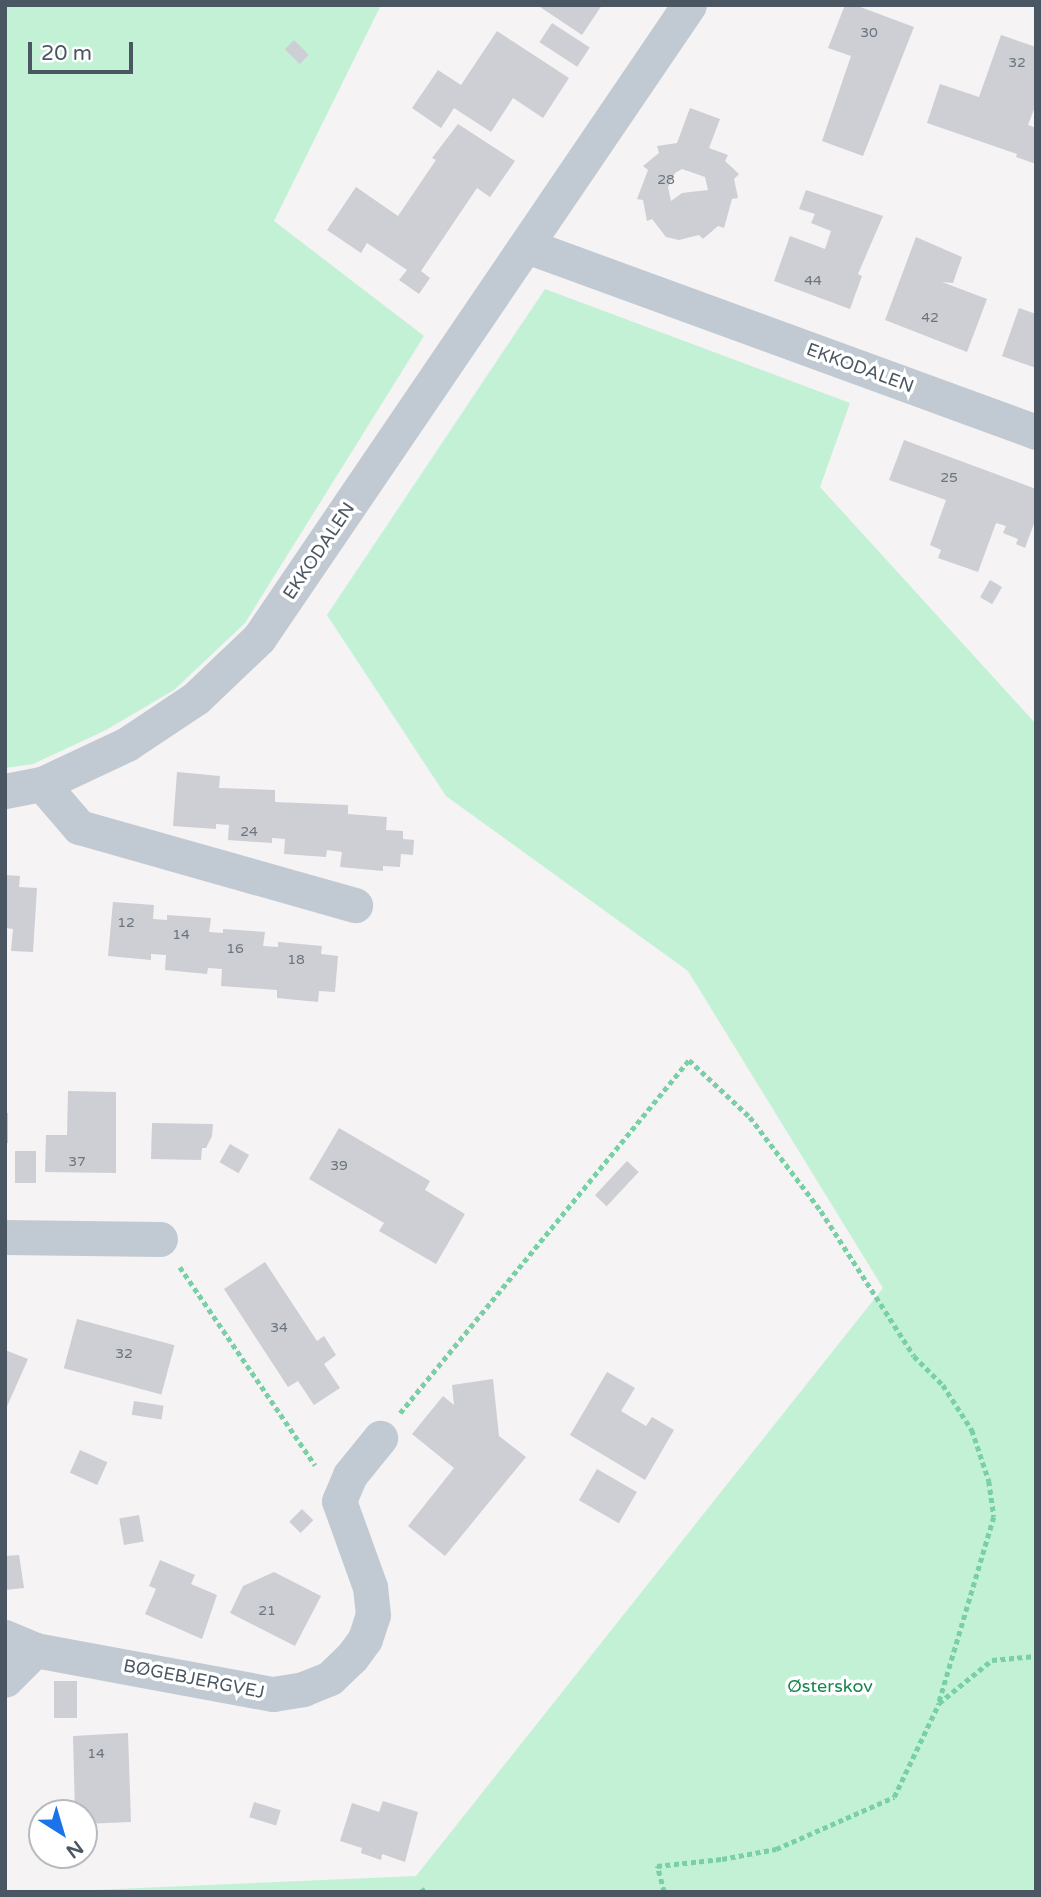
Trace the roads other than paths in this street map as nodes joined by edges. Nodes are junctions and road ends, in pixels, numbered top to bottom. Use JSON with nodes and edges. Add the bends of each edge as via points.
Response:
{"nodes":[{"id":1,"x":689,"y":5,"type":"edge"},
{"id":2,"x":527,"y":246,"type":"junction"},
{"id":3,"x":1036,"y":432,"type":"edge"},
{"id":4,"x":42,"y":784,"type":"junction"},
{"id":5,"x":5,"y":791,"type":"edge"},
{"id":6,"x":355,"y":905,"type":"dead end"},
{"id":7,"x":5,"y":1237,"type":"edge"},
{"id":8,"x":160,"y":1239,"type":"road end"},
{"id":9,"x":380,"y":1438,"type":"road end"},
{"id":10,"x":20,"y":1643,"type":"edge"},
{"id":11,"x":5,"y":1679,"type":"edge"}],
"edges":[{"from":1,"to":2,"type":"street","name":"EKKODALEN"},
{"from":2,"to":3,"type":"street","name":"EKKODALEN"},
{"from":2,"to":4,"type":"street","name":"EKKODALEN","via":[[259,638],[196,698],[127,744]]},
{"from":4,"to":5,"type":"street","name":"EKKODALEN"},
{"from":4,"to":6,"type":"street","via":[[79,827]]},
{"from":7,"to":8,"type":"street"},
{"from":9,"to":10,"type":"street","name":"BØGEBJERGVEJ","via":[[350,1475],[339,1501],[370,1587],[373,1615],[365,1639],[330,1678],[274,1694]]},
{"from":10,"to":11,"type":"street","name":"BØGEBJERGVEJ"}]}
